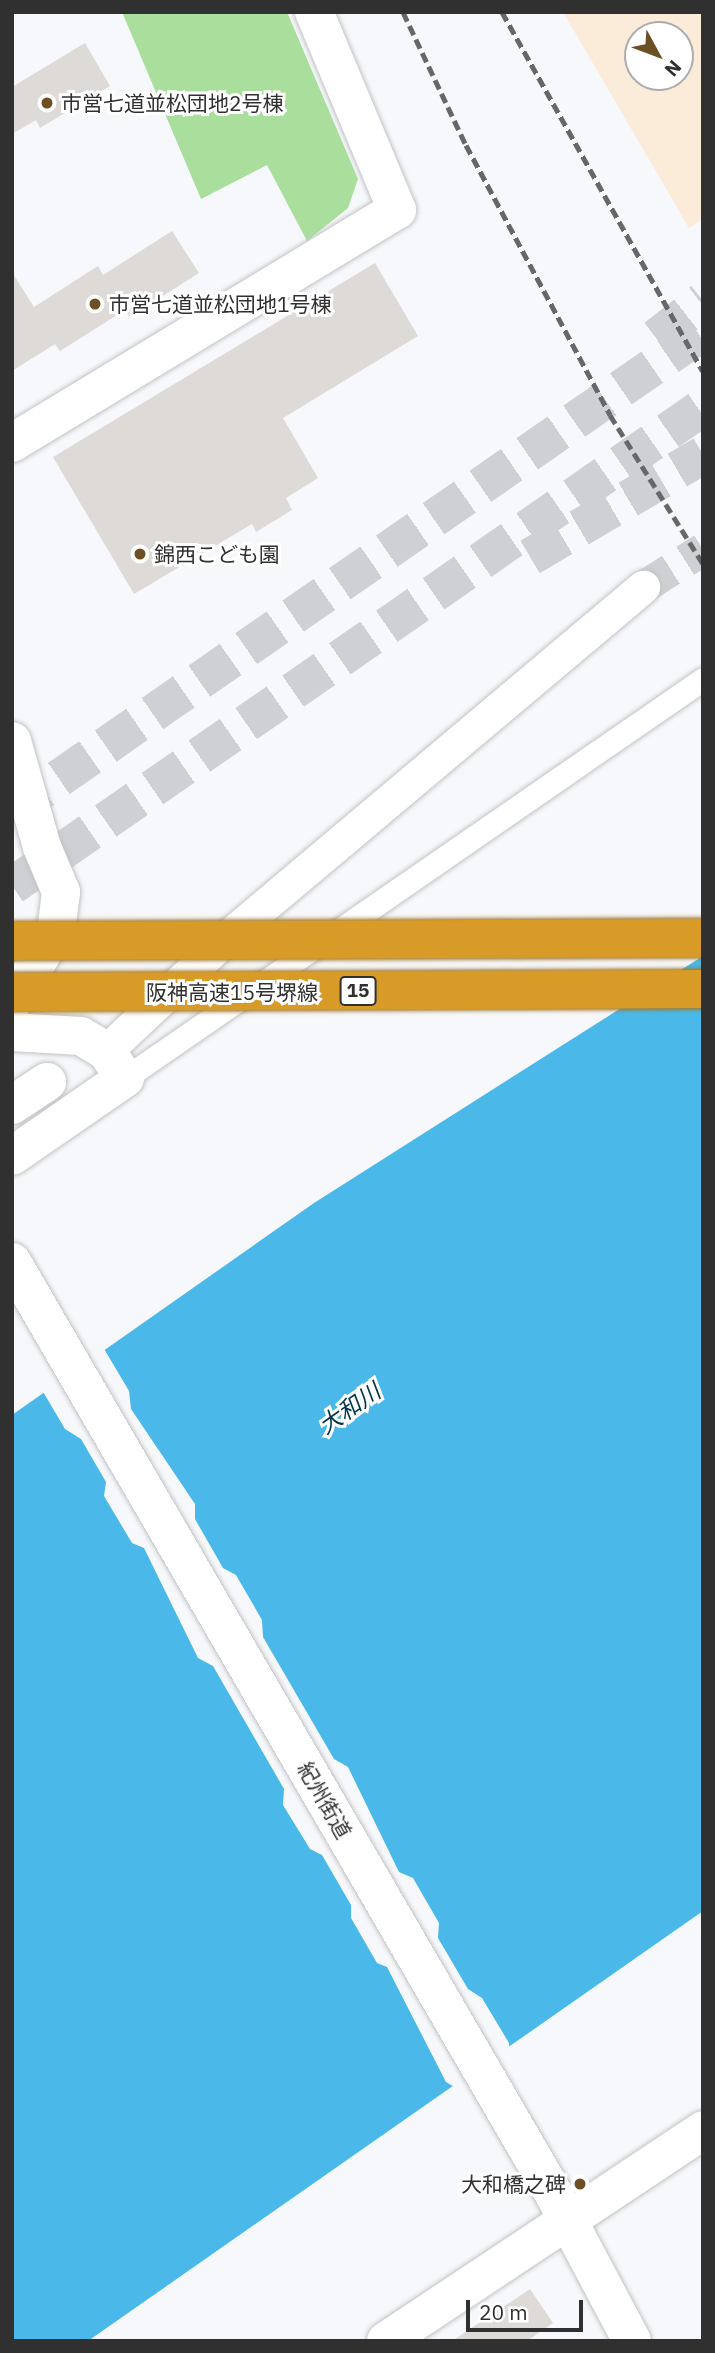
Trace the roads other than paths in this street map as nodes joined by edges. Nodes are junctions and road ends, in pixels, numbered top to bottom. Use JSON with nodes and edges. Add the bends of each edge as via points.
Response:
{"nodes":[{"id":1,"x":314,"y":12,"type":"edge"},
{"id":2,"x":12,"y":443,"type":"edge"},
{"id":3,"x":643,"y":587,"type":"tunnel mouth"},
{"id":4,"x":703,"y":679,"type":"edge"},
{"id":5,"x":12,"y":741,"type":"edge"},
{"id":6,"x":56,"y":931,"type":"junction"},
{"id":7,"x":12,"y":932,"type":"edge"},
{"id":8,"x":227,"y":937,"type":"junction"},
{"id":9,"x":703,"y":938,"type":"edge"},
{"id":10,"x":12,"y":941,"type":"edge"},
{"id":11,"x":703,"y":989,"type":"edge"},
{"id":12,"x":12,"y":992,"type":"edge"},
{"id":13,"x":12,"y":1003,"type":"edge"},
{"id":14,"x":12,"y":1032,"type":"edge"},
{"id":15,"x":116,"y":1064,"type":"junction"},
{"id":16,"x":47,"y":1082,"type":"dead end"},
{"id":17,"x":12,"y":1105,"type":"edge"},
{"id":18,"x":12,"y":1156,"type":"edge"},
{"id":19,"x":12,"y":1262,"type":"edge"},
{"id":20,"x":703,"y":2130,"type":"edge"},
{"id":21,"x":561,"y":2207,"type":"junction"},
{"id":22,"x":386,"y":2341,"type":"edge"},
{"id":23,"x":632,"y":2341,"type":"edge"}],
"edges":[{"from":1,"to":2,"type":"street","via":[[397,210]]},
{"from":3,"to":8,"type":"street"},
{"from":4,"to":15,"type":"lane"},
{"from":5,"to":6,"type":"street","via":[[41,847],[61,892]]},
{"from":6,"to":7,"type":"street"},
{"from":6,"to":8,"type":"street"},
{"from":6,"to":13,"type":"street"},
{"from":8,"to":15,"type":"street"},
{"from":9,"to":10,"type":"highway","bridge":true},
{"from":11,"to":12,"type":"highway","name":"阪神高速15号堺線","number":"15","bridge":true},
{"from":14,"to":15,"type":"street","via":[[81,1036]]},
{"from":15,"to":18,"type":"street"},
{"from":16,"to":17,"type":"street"},
{"from":19,"to":21,"type":"street","name":"紀州街道"},
{"from":20,"to":21,"type":"street"},
{"from":21,"to":22,"type":"street"},
{"from":21,"to":23,"type":"street","name":"紀州街道"}]}
